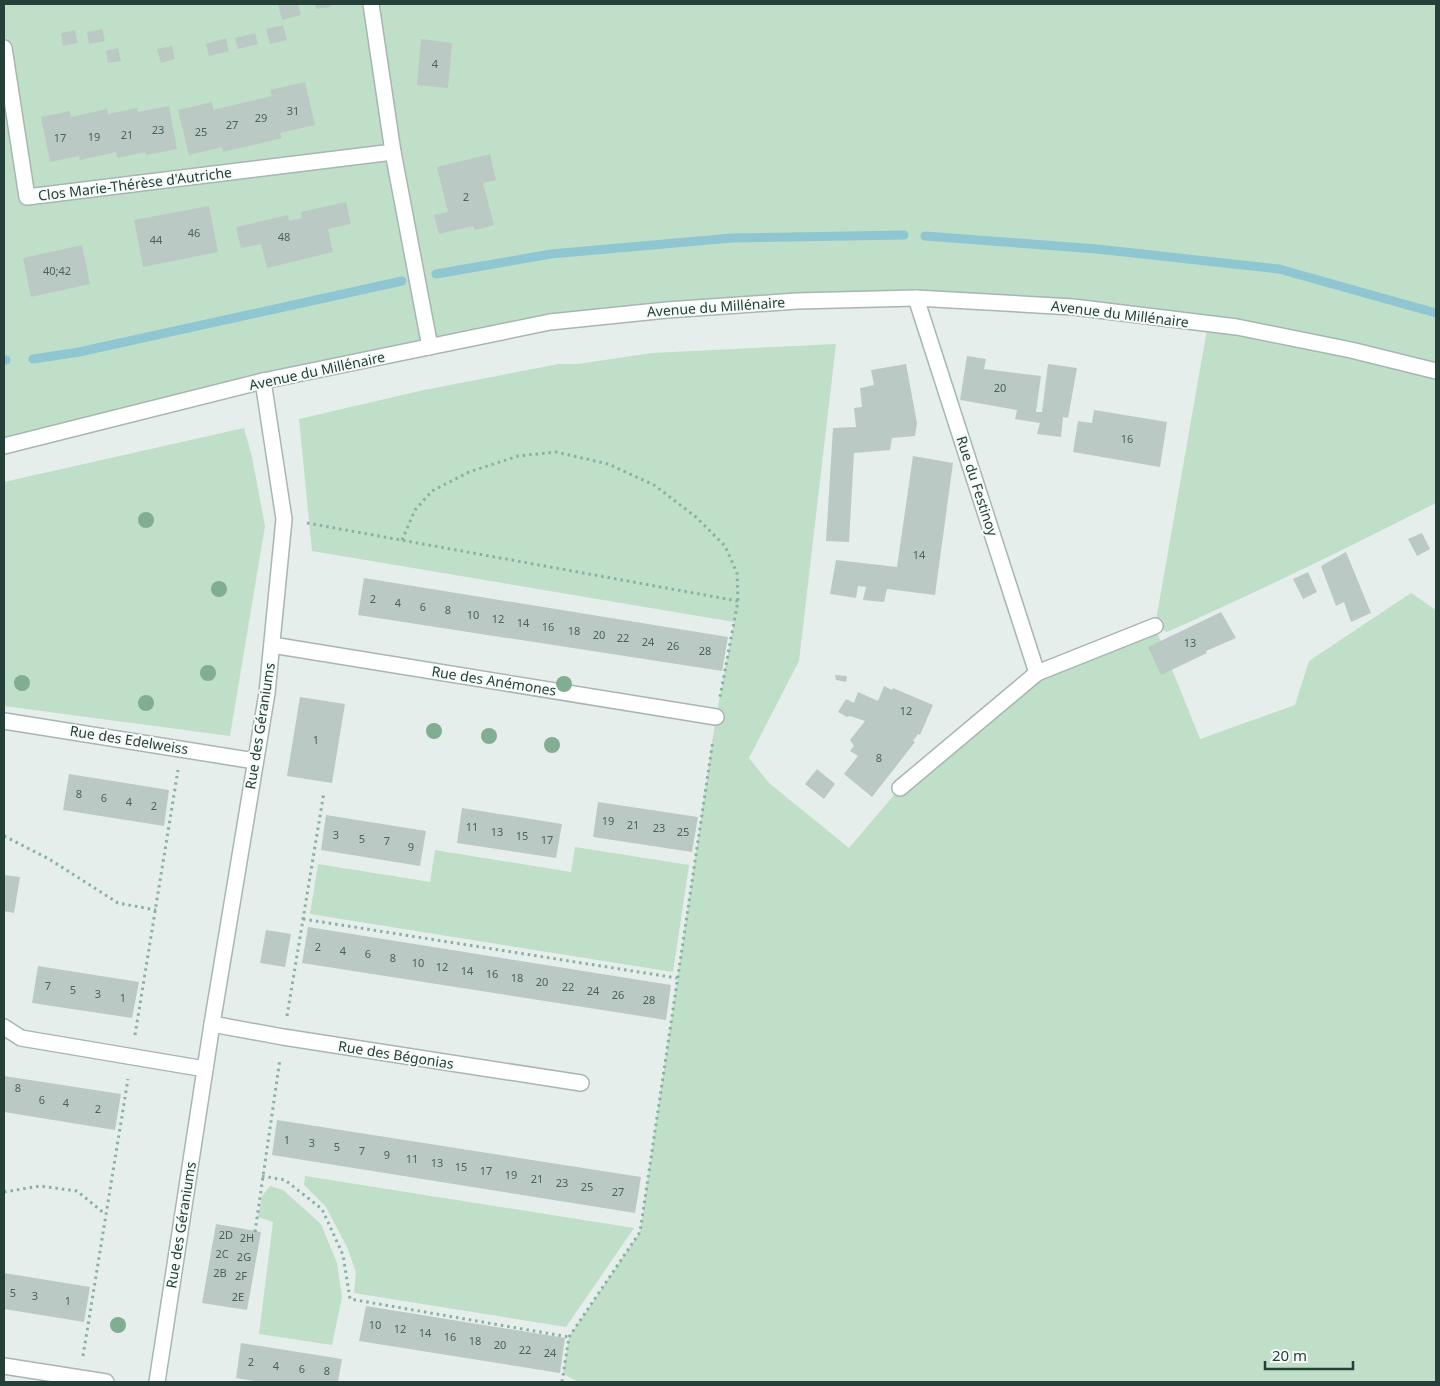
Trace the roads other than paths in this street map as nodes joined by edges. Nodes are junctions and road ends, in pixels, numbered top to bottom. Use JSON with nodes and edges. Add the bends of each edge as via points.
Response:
{"nodes":[{"id":1,"x":371,"y":4,"type":"edge"},
{"id":2,"x":4,"y":48,"type":"edge"},
{"id":3,"x":393,"y":152,"type":"junction"},
{"id":4,"x":916,"y":298,"type":"junction"},
{"id":5,"x":430,"y":347,"type":"junction"},
{"id":6,"x":1436,"y":371,"type":"edge"},
{"id":7,"x":263,"y":381,"type":"junction"},
{"id":8,"x":4,"y":446,"type":"edge"},
{"id":9,"x":1155,"y":626,"type":"dead end"},
{"id":10,"x":272,"y":645,"type":"junction"},
{"id":11,"x":1037,"y":673,"type":"junction"},
{"id":12,"x":716,"y":717,"type":"road end"},
{"id":13,"x":4,"y":721,"type":"edge"},
{"id":14,"x":255,"y":761,"type":"junction"},
{"id":15,"x":900,"y":788,"type":"dead end"},
{"id":16,"x":212,"y":1024,"type":"junction"},
{"id":17,"x":4,"y":1027,"type":"edge"},
{"id":18,"x":205,"y":1069,"type":"junction"},
{"id":19,"x":582,"y":1083,"type":"dead end"},
{"id":20,"x":4,"y":1366,"type":"edge"},
{"id":21,"x":106,"y":1382,"type":"edge"},
{"id":22,"x":157,"y":1382,"type":"edge"}],
"edges":[{"from":1,"to":3,"type":"street"},
{"from":2,"to":3,"type":"street","name":"Clos Marie-Thérèse d'Autriche","via":[[27,197]]},
{"from":3,"to":5,"type":"street"},
{"from":4,"to":5,"type":"street","name":"Avenue du Millénaire","via":[[797,301],[666,310],[550,322]]},
{"from":4,"to":6,"type":"street","name":"Avenue du Millénaire","via":[[1073,307],[1237,328],[1351,350]]},
{"from":4,"to":11,"type":"street","name":"Rue du Festinoy"},
{"from":5,"to":7,"type":"street","name":"Avenue du Millénaire"},
{"from":7,"to":8,"type":"street","name":"Avenue du Millénaire"},
{"from":7,"to":10,"type":"street","name":"Rue des Géraniums","via":[[284,519]]},
{"from":9,"to":11,"type":"street"},
{"from":10,"to":12,"type":"street","name":"Rue des Anémones"},
{"from":10,"to":14,"type":"street","name":"Rue des Géraniums"},
{"from":11,"to":15,"type":"street"},
{"from":13,"to":14,"type":"street","name":"Rue des Edelweiss"},
{"from":14,"to":16,"type":"street","name":"Rue des Géraniums"},
{"from":16,"to":18,"type":"street","name":"Rue des Géraniums"},
{"from":16,"to":19,"type":"street","name":"Rue des Bégonias"},
{"from":17,"to":18,"type":"street","via":[[21,1038]]},
{"from":18,"to":22,"type":"street","name":"Rue des Géraniums"},
{"from":20,"to":21,"type":"street"}]}
